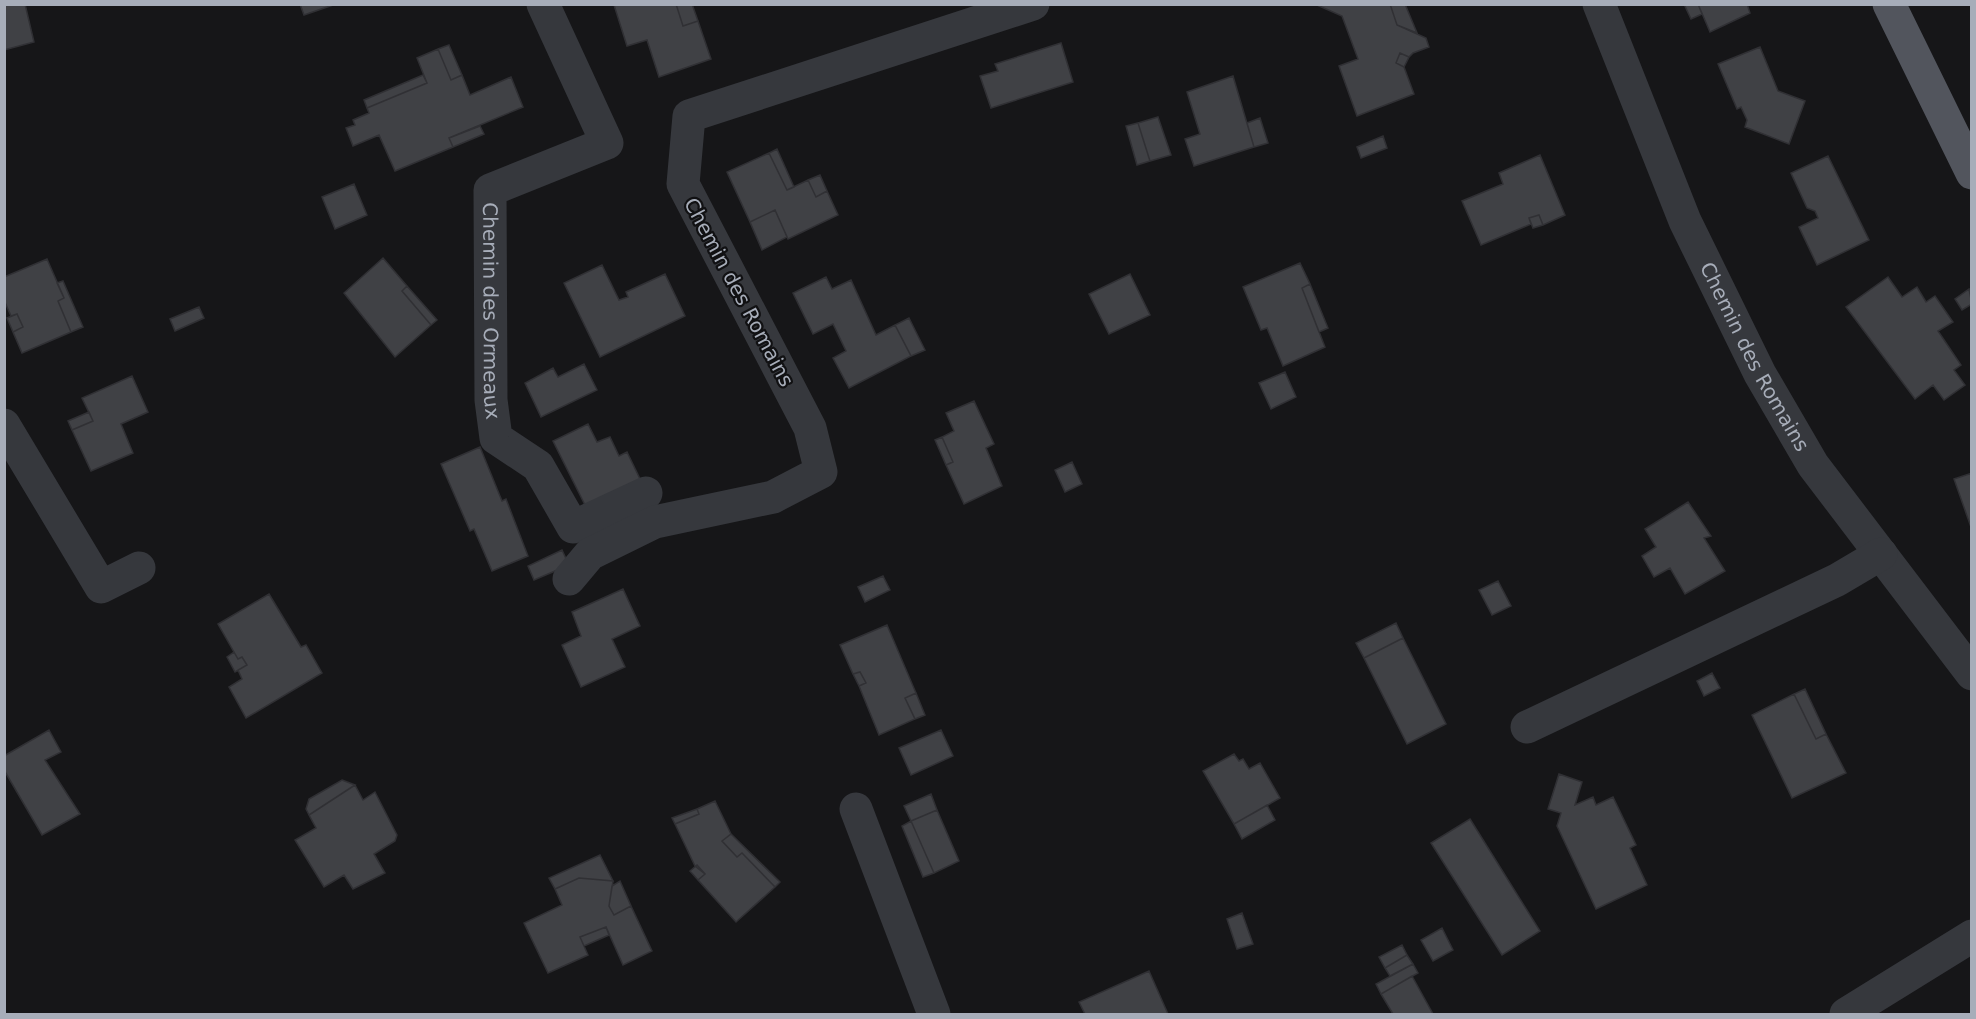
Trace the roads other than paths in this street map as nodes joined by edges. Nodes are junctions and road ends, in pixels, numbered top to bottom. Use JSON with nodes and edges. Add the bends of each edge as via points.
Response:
{"nodes":[{"id":1,"x":543,"y":4,"type":"edge"},
{"id":2,"x":1033,"y":4,"type":"edge"},
{"id":3,"x":1599,"y":4,"type":"edge"},
{"id":4,"x":1889,"y":4,"type":"edge"},
{"id":5,"x":1971,"y":173,"type":"edge"},
{"id":6,"x":4,"y":425,"type":"edge"},
{"id":7,"x":646,"y":493,"type":"dead end"},
{"id":8,"x":1881,"y":554,"type":"junction"},
{"id":9,"x":139,"y":568,"type":"dead end"},
{"id":10,"x":569,"y":579,"type":"dead end"},
{"id":11,"x":1971,"y":674,"type":"edge"},
{"id":12,"x":1527,"y":727,"type":"dead end"},
{"id":13,"x":856,"y":809,"type":"dead end"},
{"id":14,"x":1971,"y":936,"type":"edge"},
{"id":15,"x":934,"y":1014,"type":"edge"},
{"id":16,"x":1846,"y":1014,"type":"edge"}],
"edges":[{"from":1,"to":7,"type":"street","name":"Chemin des Ormeaux","via":[[607,143],[490,190],[490,400],[496,438],[538,466],[573,527]]},
{"from":2,"to":10,"type":"street","name":"Chemin des Romains","via":[[689,116],[682,184],[810,428],[821,472],[773,497],[655,522],[590,554]]},
{"from":3,"to":8,"type":"street","name":"Chemin des Romains","via":[[1685,221],[1760,374],[1812,465]]},
{"from":4,"to":5,"type":"main road"},
{"from":6,"to":9,"type":"street","via":[[101,587]]},
{"from":8,"to":11,"type":"street","name":"Chemin des Romains"},
{"from":8,"to":12,"type":"street","via":[[1837,580]]},
{"from":13,"to":15,"type":"street"},
{"from":14,"to":16,"type":"street"}]}
